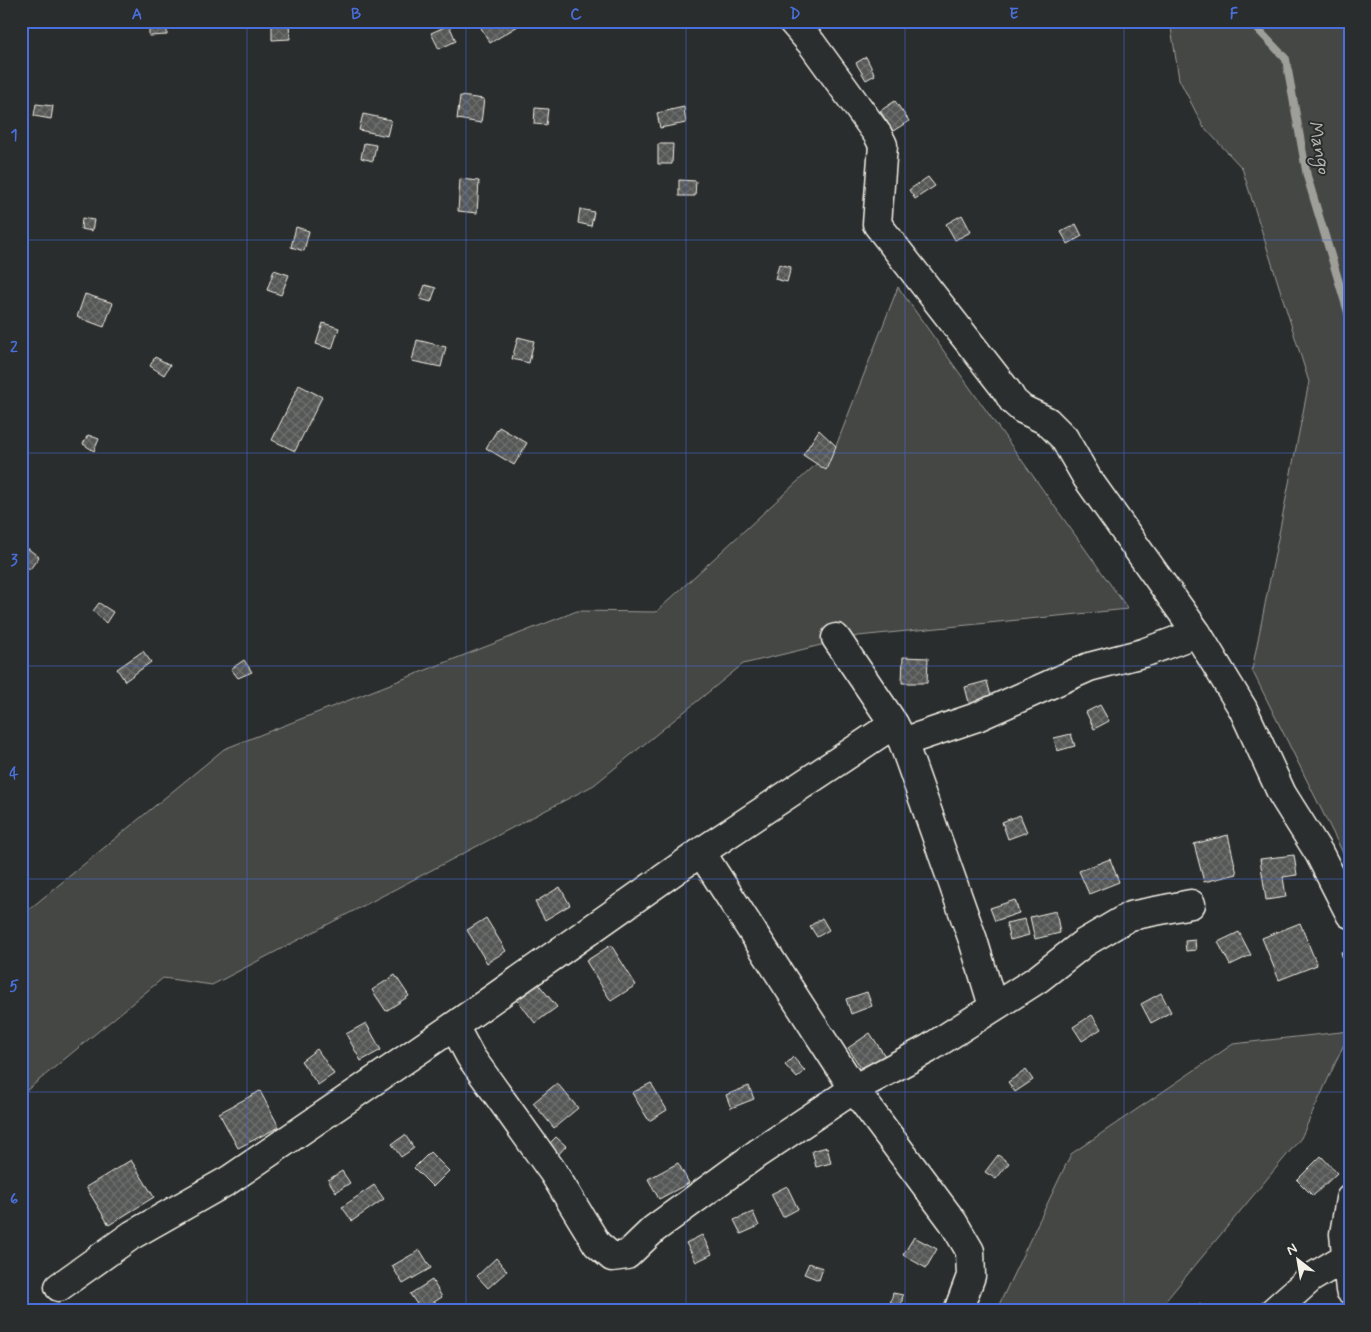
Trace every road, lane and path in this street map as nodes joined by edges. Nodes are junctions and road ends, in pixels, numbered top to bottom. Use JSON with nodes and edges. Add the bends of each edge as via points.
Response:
{"nodes":[{"id":1,"x":792,"y":21,"type":"edge"},
{"id":2,"x":1197,"y":633,"type":"junction"},
{"id":3,"x":836,"y":638,"type":"dead end"},
{"id":4,"x":898,"y":733,"type":"junction"},
{"id":5,"x":701,"y":852,"type":"junction"},
{"id":6,"x":1191,"y":904,"type":"dead end"},
{"id":7,"x":1350,"y":914,"type":"edge"},
{"id":8,"x":993,"y":1006,"type":"junction"},
{"id":9,"x":454,"y":1026,"type":"junction"},
{"id":10,"x":854,"y":1089,"type":"junction"},
{"id":11,"x":1350,"y":1199,"type":"edge"},
{"id":12,"x":1346,"y":1257,"type":"junction"},
{"id":13,"x":59,"y":1287,"type":"dead end"},
{"id":14,"x":1350,"y":1290,"type":"edge"},
{"id":15,"x":958,"y":1311,"type":"edge"},
{"id":16,"x":1274,"y":1311,"type":"edge"}],
"edges":[{"from":1,"to":2,"type":"street","via":[[818,51],[883,145],[877,224],[1013,401],[1047,421],[1064,438],[1087,478]]},
{"from":2,"to":4,"type":"street","via":[[1143,653],[1089,667],[977,717]]},
{"from":2,"to":7,"type":"street","via":[[1243,709],[1282,794],[1319,853]]},
{"from":3,"to":4,"type":"street"},
{"from":4,"to":5,"type":"street"},
{"from":4,"to":8,"type":"street","via":[[973,940]]},
{"from":5,"to":9,"type":"street"},
{"from":5,"to":10,"type":"street"},
{"from":6,"to":8,"type":"street","via":[[1130,916],[1084,943],[1038,979]]},
{"from":8,"to":10,"type":"street","via":[[928,1049]]},
{"from":9,"to":10,"type":"street","via":[[470,1056],[553,1172],[597,1244],[612,1257],[627,1255],[654,1229],[758,1153]]},
{"from":9,"to":13,"type":"street","via":[[229,1180],[132,1235]]},
{"from":10,"to":15,"type":"street","via":[[954,1222],[970,1251],[971,1276]]},
{"from":11,"to":12,"type":"street","via":[[1344,1234]]},
{"from":12,"to":14,"type":"street"},
{"from":12,"to":16,"type":"street","via":[[1311,1278]]}]}
